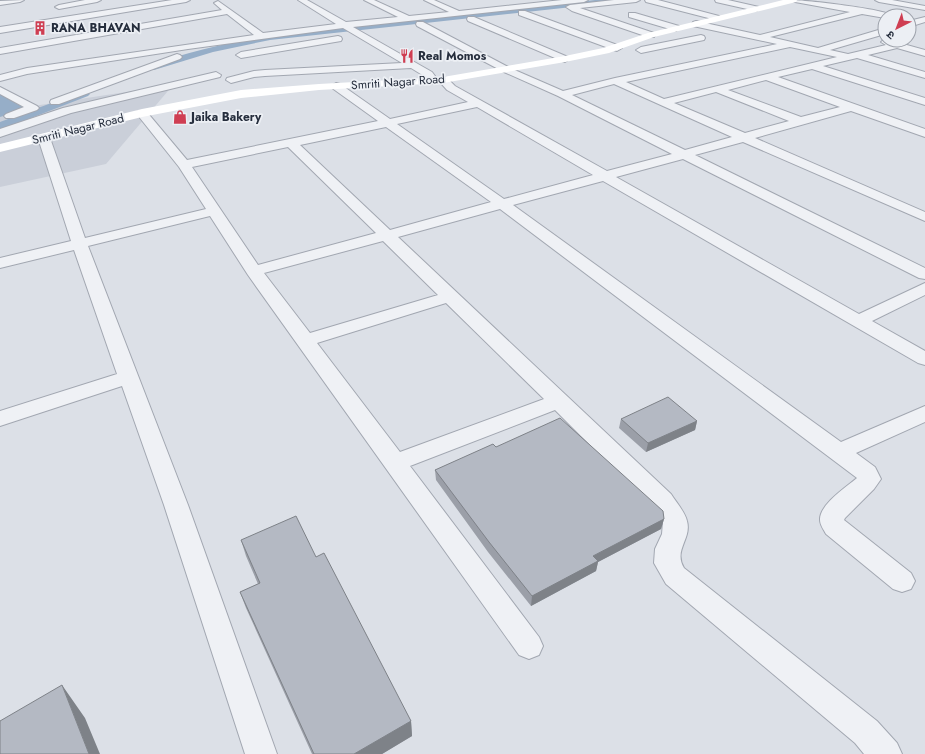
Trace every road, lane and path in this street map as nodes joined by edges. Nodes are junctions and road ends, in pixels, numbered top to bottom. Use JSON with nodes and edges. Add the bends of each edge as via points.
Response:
{"nodes":[{"id":1,"x":20,"y":0,"type":"edge"},
{"id":2,"x":97,"y":0,"type":"edge"},
{"id":3,"x":186,"y":0,"type":"edge"},
{"id":4,"x":213,"y":0,"type":"edge"},
{"id":5,"x":302,"y":0,"type":"edge"},
{"id":6,"x":368,"y":0,"type":"edge"},
{"id":7,"x":428,"y":0,"type":"edge"},
{"id":8,"x":488,"y":0,"type":"edge"},
{"id":9,"x":584,"y":0,"type":"edge"},
{"id":10,"x":636,"y":0,"type":"edge"},
{"id":11,"x":650,"y":0,"type":"edge"},
{"id":12,"x":719,"y":0,"type":"edge"},
{"id":13,"x":794,"y":0,"type":"edge"},
{"id":14,"x":885,"y":0,"type":"edge"},
{"id":15,"x":554,"y":1,"type":"edge"},
{"id":16,"x":0,"y":3,"type":"edge"},
{"id":17,"x":121,"y":3,"type":"dead end"},
{"id":18,"x":597,"y":4,"type":"junction"},
{"id":19,"x":133,"y":8,"type":"junction"},
{"id":20,"x":508,"y":8,"type":"junction"},
{"id":21,"x":570,"y":8,"type":"junction"},
{"id":22,"x":925,"y":8,"type":"edge"},
{"id":23,"x":756,"y":9,"type":"junction"},
{"id":24,"x":229,"y":11,"type":"junction"},
{"id":25,"x":863,"y":11,"type":"junction"},
{"id":26,"x":457,"y":13,"type":"junction"},
{"id":27,"x":522,"y":13,"type":"junction"},
{"id":28,"x":877,"y":14,"type":"edge"},
{"id":29,"x":75,"y":18,"type":"junction"},
{"id":30,"x":407,"y":18,"type":"junction"},
{"id":31,"x":718,"y":18,"type":"junction"},
{"id":32,"x":471,"y":19,"type":"junction"},
{"id":33,"x":420,"y":24,"type":"junction"},
{"id":34,"x":696,"y":24,"type":"junction"},
{"id":35,"x":345,"y":25,"type":"junction"},
{"id":36,"x":146,"y":26,"type":"junction"},
{"id":37,"x":676,"y":28,"type":"junction"},
{"id":38,"x":0,"y":30,"type":"edge"},
{"id":39,"x":161,"y":33,"type":"dead end"},
{"id":40,"x":877,"y":33,"type":"edge"},
{"id":41,"x":359,"y":34,"type":"junction"},
{"id":42,"x":651,"y":35,"type":"junction"},
{"id":43,"x":261,"y":36,"type":"junction"},
{"id":44,"x":866,"y":36,"type":"junction"},
{"id":45,"x":759,"y":37,"type":"junction"},
{"id":46,"x":701,"y":38,"type":"dead end"},
{"id":47,"x":877,"y":39,"type":"edge"},
{"id":48,"x":175,"y":40,"type":"dead end"},
{"id":49,"x":325,"y":42,"type":"junction"},
{"id":50,"x":790,"y":44,"type":"junction"},
{"id":51,"x":207,"y":45,"type":"junction"},
{"id":52,"x":188,"y":46,"type":"junction"},
{"id":53,"x":622,"y":46,"type":"junction"},
{"id":54,"x":886,"y":48,"type":"edge"},
{"id":55,"x":908,"y":48,"type":"edge"},
{"id":56,"x":281,"y":49,"type":"junction"},
{"id":57,"x":337,"y":49,"type":"dead end"},
{"id":58,"x":763,"y":49,"type":"junction"},
{"id":59,"x":641,"y":50,"type":"junction"},
{"id":60,"x":818,"y":50,"type":"junction"},
{"id":61,"x":0,"y":51,"type":"edge"},
{"id":62,"x":925,"y":53,"type":"edge"},
{"id":63,"x":301,"y":54,"type":"dead end"},
{"id":64,"x":242,"y":55,"type":"junction"},
{"id":65,"x":655,"y":55,"type":"dead end"},
{"id":66,"x":854,"y":56,"type":"junction"},
{"id":67,"x":565,"y":59,"type":"junction"},
{"id":68,"x":168,"y":60,"type":"junction"},
{"id":69,"x":322,"y":60,"type":"dead end"},
{"id":70,"x":669,"y":61,"type":"dead end"},
{"id":71,"x":183,"y":64,"type":"dead end"},
{"id":72,"x":353,"y":64,"type":"junction"},
{"id":73,"x":411,"y":65,"type":"junction"},
{"id":74,"x":683,"y":66,"type":"junction"},
{"id":75,"x":814,"y":66,"type":"junction"},
{"id":76,"x":197,"y":69,"type":"dead end"},
{"id":77,"x":507,"y":70,"type":"junction"},
{"id":78,"x":297,"y":71,"type":"junction"},
{"id":79,"x":27,"y":72,"type":"junction"},
{"id":80,"x":216,"y":75,"type":"junction"},
{"id":81,"x":925,"y":75,"type":"edge"},
{"id":82,"x":767,"y":77,"type":"junction"},
{"id":83,"x":0,"y":78,"type":"edge"},
{"id":84,"x":231,"y":80,"type":"junction"},
{"id":85,"x":438,"y":81,"type":"junction"},
{"id":86,"x":615,"y":81,"type":"junction"},
{"id":87,"x":336,"y":86,"type":"junction"},
{"id":88,"x":717,"y":89,"type":"junction"},
{"id":89,"x":0,"y":90,"type":"edge"},
{"id":90,"x":241,"y":94,"type":"junction"},
{"id":91,"x":562,"y":94,"type":"junction"},
{"id":92,"x":664,"y":102,"type":"junction"},
{"id":93,"x":925,"y":102,"type":"edge"},
{"id":94,"x":477,"y":104,"type":"junction"},
{"id":95,"x":851,"y":107,"type":"junction"},
{"id":96,"x":142,"y":113,"type":"junction"},
{"id":97,"x":0,"y":120,"type":"edge"},
{"id":98,"x":800,"y":121,"type":"junction"},
{"id":99,"x":388,"y":122,"type":"junction"},
{"id":100,"x":0,"y":133,"type":"edge"},
{"id":101,"x":925,"y":133,"type":"edge"},
{"id":102,"x":44,"y":138,"type":"junction"},
{"id":103,"x":744,"y":138,"type":"junction"},
{"id":104,"x":291,"y":143,"type":"junction"},
{"id":105,"x":0,"y":148,"type":"edge"},
{"id":106,"x":682,"y":155,"type":"junction"},
{"id":107,"x":184,"y":165,"type":"junction"},
{"id":108,"x":602,"y":175,"type":"junction"},
{"id":109,"x":501,"y":203,"type":"junction"},
{"id":110,"x":214,"y":211,"type":"junction"},
{"id":111,"x":925,"y":217,"type":"edge"},
{"id":112,"x":386,"y":235,"type":"junction"},
{"id":113,"x":80,"y":244,"type":"junction"},
{"id":114,"x":0,"y":263,"type":"edge"},
{"id":115,"x":254,"y":271,"type":"junction"},
{"id":116,"x":925,"y":274,"type":"edge"},
{"id":117,"x":925,"y":288,"type":"edge"},
{"id":118,"x":451,"y":296,"type":"junction"},
{"id":119,"x":858,"y":321,"type":"junction"},
{"id":120,"x":305,"y":341,"type":"junction"},
{"id":121,"x":925,"y":359,"type":"edge"},
{"id":122,"x":129,"y":378,"type":"junction"},
{"id":123,"x":559,"y":400,"type":"junction"},
{"id":124,"x":925,"y":413,"type":"edge"},
{"id":125,"x":0,"y":419,"type":"edge"},
{"id":126,"x":839,"y":452,"type":"junction"},
{"id":127,"x":395,"y":463,"type":"junction"},
{"id":128,"x":902,"y":581,"type":"dead end"},
{"id":129,"x":529,"y":646,"type":"dead end"},
{"id":130,"x":261,"y":754,"type":"edge"},
{"id":131,"x":886,"y":754,"type":"edge"}],
"edges":[{"from":1,"to":16,"type":"street"},
{"from":2,"to":29,"type":"street","via":[[51,8]]},
{"from":3,"to":19,"type":"street"},
{"from":4,"to":24,"type":"street"},
{"from":5,"to":35,"type":"street"},
{"from":6,"to":30,"type":"street"},
{"from":7,"to":26,"type":"street"},
{"from":8,"to":20,"type":"street"},
{"from":9,"to":15,"type":"street"},
{"from":10,"to":18,"type":"street"},
{"from":11,"to":31,"type":"street"},
{"from":12,"to":23,"type":"street"},
{"from":13,"to":23,"type":"main road","name":"Smriti Nagar Road"},
{"from":13,"to":25,"type":"street"},
{"from":14,"to":22,"type":"street"},
{"from":15,"to":20,"type":"street"},
{"from":17,"to":19,"type":"street"},
{"from":18,"to":21,"type":"street"},
{"from":18,"to":37,"type":"street"},
{"from":19,"to":29,"type":"street"},
{"from":20,"to":26,"type":"street"},
{"from":21,"to":27,"type":"street"},
{"from":21,"to":42,"type":"street"},
{"from":23,"to":31,"type":"main road","name":"Smriti Nagar Road"},
{"from":24,"to":36,"type":"street"},
{"from":24,"to":43,"type":"street"},
{"from":25,"to":28,"type":"street"},
{"from":25,"to":45,"type":"street"},
{"from":26,"to":30,"type":"street"},
{"from":27,"to":32,"type":"street"},
{"from":27,"to":53,"type":"street"},
{"from":29,"to":38,"type":"street"},
{"from":30,"to":35,"type":"street"},
{"from":31,"to":34,"type":"main road","name":"Smriti Nagar Road"},
{"from":32,"to":33,"type":"street"},
{"from":32,"to":67,"type":"street"},
{"from":33,"to":41,"type":"street"},
{"from":33,"to":77,"type":"street"},
{"from":34,"to":37,"type":"main road","name":"Smriti Nagar Road"},
{"from":34,"to":45,"type":"street"},
{"from":35,"to":41,"type":"street"},
{"from":35,"to":43,"type":"street"},
{"from":36,"to":39,"type":"street"},
{"from":36,"to":61,"type":"street"},
{"from":37,"to":42,"type":"main road","name":"Smriti Nagar Road"},
{"from":40,"to":44,"type":"street"},
{"from":41,"to":49,"type":"street"},
{"from":41,"to":73,"type":"street"},
{"from":42,"to":53,"type":"main road","name":"Smriti Nagar Road"},
{"from":43,"to":51,"type":"street"},
{"from":44,"to":47,"type":"street"},
{"from":44,"to":60,"type":"street"},
{"from":45,"to":50,"type":"street"},
{"from":46,"to":59,"type":"street"},
{"from":48,"to":52,"type":"street"},
{"from":49,"to":56,"type":"street"},
{"from":49,"to":57,"type":"street"},
{"from":50,"to":58,"type":"street"},
{"from":50,"to":60,"type":"street"},
{"from":51,"to":52,"type":"street"},
{"from":51,"to":64,"type":"street"},
{"from":51,"to":68,"type":"street"},
{"from":52,"to":79,"type":"street"},
{"from":53,"to":59,"type":"street"},
{"from":53,"to":67,"type":"main road","name":"Smriti Nagar Road"},
{"from":54,"to":66,"type":"street"},
{"from":55,"to":62,"type":"street"},
{"from":56,"to":63,"type":"street"},
{"from":56,"to":64,"type":"street"},
{"from":58,"to":74,"type":"street"},
{"from":58,"to":75,"type":"street"},
{"from":59,"to":65,"type":"street"},
{"from":60,"to":66,"type":"street"},
{"from":61,"to":79,"type":"street"},
{"from":64,"to":78,"type":"street"},
{"from":66,"to":75,"type":"street"},
{"from":66,"to":81,"type":"street"},
{"from":67,"to":77,"type":"main road","name":"Smriti Nagar Road"},
{"from":68,"to":71,"type":"street"},
{"from":68,"to":97,"type":"street"},
{"from":69,"to":72,"type":"street"},
{"from":70,"to":74,"type":"street"},
{"from":72,"to":73,"type":"street","via":[[367,67]]},
{"from":72,"to":78,"type":"street"},
{"from":73,"to":85,"type":"street"},
{"from":74,"to":86,"type":"street"},
{"from":75,"to":82,"type":"street"},
{"from":75,"to":93,"type":"street"},
{"from":76,"to":80,"type":"street"},
{"from":77,"to":85,"type":"main road","name":"Smriti Nagar Road"},
{"from":77,"to":91,"type":"street"},
{"from":78,"to":84,"type":"street","via":[[254,74]]},
{"from":79,"to":83,"type":"street"},
{"from":80,"to":84,"type":"street"},
{"from":80,"to":100,"type":"street","via":[[67,110]]},
{"from":82,"to":88,"type":"street"},
{"from":82,"to":95,"type":"street"},
{"from":84,"to":90,"type":"street"},
{"from":85,"to":87,"type":"main road","name":"Smriti Nagar Road"},
{"from":85,"to":94,"type":"street"},
{"from":86,"to":91,"type":"street"},
{"from":86,"to":92,"type":"street"},
{"from":87,"to":90,"type":"main road","name":"Smriti Nagar Road"},
{"from":87,"to":99,"type":"street"},
{"from":88,"to":92,"type":"street"},
{"from":88,"to":98,"type":"street"},
{"from":89,"to":97,"type":"street","via":[[33,108]]},
{"from":90,"to":96,"type":"main road","name":"Smriti Nagar Road"},
{"from":91,"to":106,"type":"street"},
{"from":92,"to":103,"type":"street"},
{"from":94,"to":99,"type":"street"},
{"from":94,"to":108,"type":"street"},
{"from":95,"to":98,"type":"street"},
{"from":95,"to":101,"type":"street"},
{"from":96,"to":102,"type":"main road","name":"Smriti Nagar Road"},
{"from":96,"to":107,"type":"street"},
{"from":98,"to":103,"type":"street"},
{"from":99,"to":104,"type":"street"},
{"from":99,"to":109,"type":"street"},
{"from":102,"to":105,"type":"main road","name":"Smriti Nagar Road"},
{"from":102,"to":113,"type":"street"},
{"from":103,"to":106,"type":"street"},
{"from":103,"to":111,"type":"street"},
{"from":104,"to":107,"type":"street"},
{"from":104,"to":112,"type":"street"},
{"from":106,"to":108,"type":"street"},
{"from":106,"to":116,"type":"street"},
{"from":107,"to":110,"type":"street"},
{"from":108,"to":109,"type":"street"},
{"from":108,"to":119,"type":"street"},
{"from":109,"to":112,"type":"street"},
{"from":109,"to":126,"type":"street"},
{"from":110,"to":113,"type":"street"},
{"from":110,"to":115,"type":"street"},
{"from":112,"to":115,"type":"street"},
{"from":112,"to":118,"type":"street"},
{"from":113,"to":114,"type":"street"},
{"from":113,"to":122,"type":"street"},
{"from":115,"to":120,"type":"street"},
{"from":117,"to":119,"type":"street"},
{"from":118,"to":120,"type":"street"},
{"from":118,"to":123,"type":"street"},
{"from":119,"to":121,"type":"street"},
{"from":120,"to":127,"type":"street"},
{"from":122,"to":125,"type":"street"},
{"from":122,"to":130,"type":"street","via":[[176,505]]},
{"from":123,"to":127,"type":"street"},
{"from":123,"to":131,"type":"street","via":[[662,501],[675,520],[675,534],[668,549],[667,564],[675,576],[866,732]]},
{"from":124,"to":126,"type":"street"},
{"from":126,"to":128,"type":"street","via":[[867,473],[869,479],[834,511],[832,522]]},
{"from":127,"to":129,"type":"street"}]}
